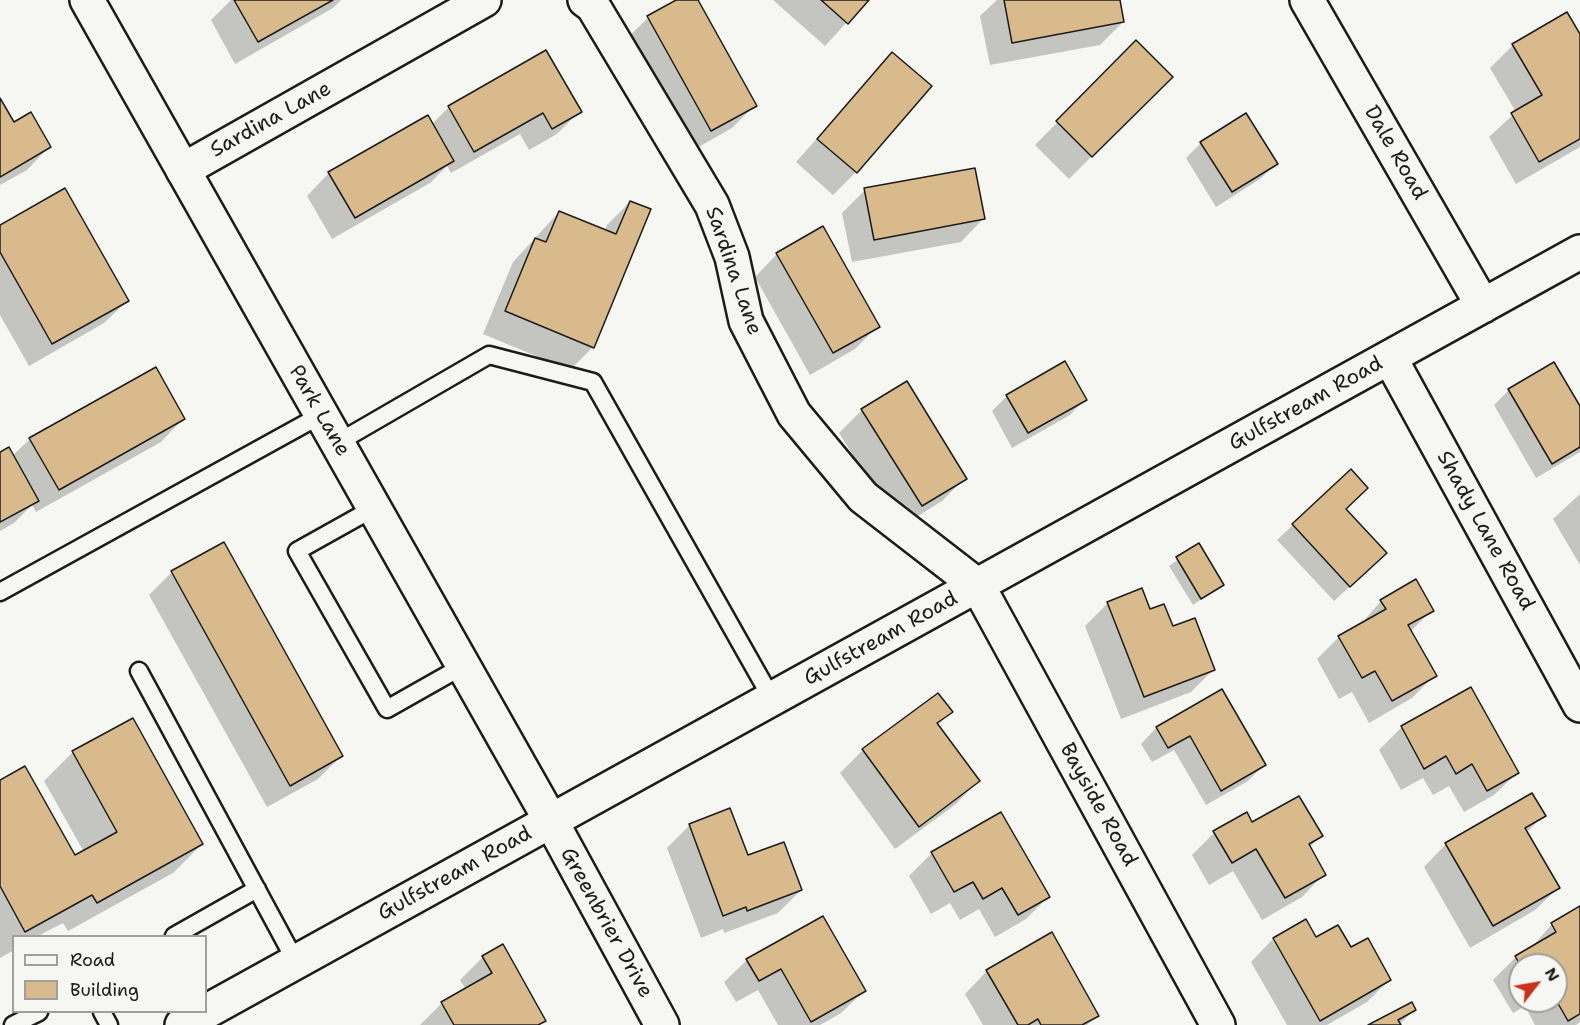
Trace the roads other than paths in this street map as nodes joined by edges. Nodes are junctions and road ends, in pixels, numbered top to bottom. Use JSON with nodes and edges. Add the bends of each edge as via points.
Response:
{"nodes":[{"id":1,"x":87,"y":0,"type":"edge"},
{"id":2,"x":484,"y":0,"type":"edge"},
{"id":3,"x":585,"y":0,"type":"edge"},
{"id":4,"x":1307,"y":0,"type":"edge"},
{"id":5,"x":183,"y":170,"type":"junction"},
{"id":6,"x":1580,"y":252,"type":"edge"},
{"id":7,"x":1483,"y":306,"type":"junction"},
{"id":8,"x":1390,"y":358,"type":"junction"},
{"id":9,"x":321,"y":415,"type":"junction"},
{"id":10,"x":337,"y":443,"type":"junction"},
{"id":11,"x":374,"y":508,"type":"junction"},
{"id":12,"x":978,"y":585,"type":"junction"},
{"id":13,"x":0,"y":592,"type":"edge"},
{"id":14,"x":463,"y":666,"type":"junction"},
{"id":15,"x":139,"y":671,"type":"dead end"},
{"id":16,"x":772,"y":699,"type":"junction"},
{"id":17,"x":1580,"y":705,"type":"edge"},
{"id":18,"x":550,"y":821,"type":"junction"},
{"id":19,"x":257,"y":888,"type":"junction"},
{"id":20,"x":176,"y":935,"type":"edge"},
{"id":21,"x":296,"y":962,"type":"junction"},
{"id":22,"x":207,"y":1011,"type":"edge"},
{"id":23,"x":35,"y":1013,"type":"edge"},
{"id":24,"x":204,"y":1013,"type":"edge"},
{"id":25,"x":13,"y":1025,"type":"edge"},
{"id":26,"x":182,"y":1025,"type":"edge"},
{"id":27,"x":662,"y":1025,"type":"edge"},
{"id":28,"x":1218,"y":1025,"type":"edge"}],
"edges":[{"from":1,"to":5,"type":"street","name":"Park Lane"},
{"from":2,"to":5,"type":"street","name":"Sardina Lane"},
{"from":3,"to":12,"type":"street","name":"Sardina Lane","via":[[593,6],[712,205],[732,257],[746,321],[794,414],[863,497]]},
{"from":4,"to":7,"type":"street","name":"Dale Road"},
{"from":5,"to":9,"type":"street","name":"Park Lane"},
{"from":6,"to":7,"type":"street","name":"Gulfstream Road"},
{"from":7,"to":8,"type":"street","name":"Gulfstream Road"},
{"from":8,"to":12,"type":"street","name":"Gulfstream Road"},
{"from":8,"to":17,"type":"street","name":"Shady Lane Road"},
{"from":9,"to":10,"type":"street","name":"Park Lane"},
{"from":9,"to":13,"type":"lane"},
{"from":10,"to":11,"type":"street","name":"Park Lane"},
{"from":10,"to":16,"type":"lane","via":[[489,355],[593,382]]},
{"from":11,"to":14,"type":"street","name":"Park Lane"},
{"from":11,"to":14,"type":"lane","via":[[297,551],[387,709]]},
{"from":12,"to":16,"type":"street","name":"Gulfstream Road"},
{"from":12,"to":28,"type":"street","name":"Bayside Road"},
{"from":14,"to":18,"type":"street","name":"Park Lane"},
{"from":15,"to":19,"type":"lane"},
{"from":16,"to":18,"type":"street","name":"Gulfstream Road"},
{"from":18,"to":21,"type":"street","name":"Gulfstream Road"},
{"from":18,"to":27,"type":"street","name":"Greenbrier Drive"},
{"from":19,"to":20,"type":"lane"},
{"from":19,"to":21,"type":"lane"},
{"from":21,"to":22,"type":"street","name":"Gulfstream Road"},
{"from":23,"to":25,"type":"lane"},
{"from":24,"to":26,"type":"street","name":"Gulfstream Road"}]}
